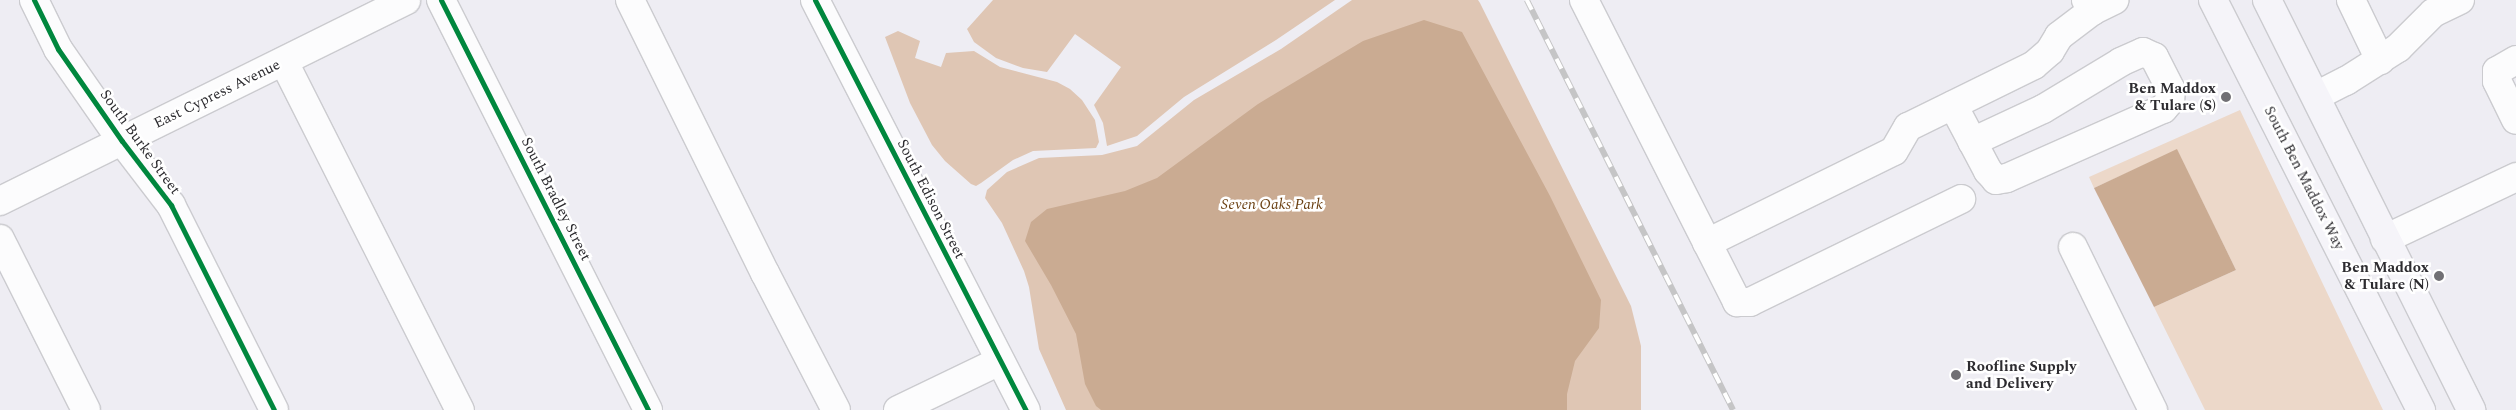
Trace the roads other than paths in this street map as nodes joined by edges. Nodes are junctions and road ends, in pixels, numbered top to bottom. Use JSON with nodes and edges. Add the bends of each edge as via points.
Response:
{"nodes":[{"id":1,"x":34,"y":0,"type":"edge"},
{"id":2,"x":406,"y":0,"type":"edge"},
{"id":3,"x":441,"y":0,"type":"edge"},
{"id":4,"x":630,"y":0,"type":"edge"},
{"id":5,"x":815,"y":0,"type":"edge"},
{"id":6,"x":1584,"y":0,"type":"edge"},
{"id":7,"x":2213,"y":0,"type":"edge"},
{"id":8,"x":2267,"y":0,"type":"edge"},
{"id":9,"x":2351,"y":0,"type":"edge"},
{"id":10,"x":2460,"y":0,"type":"edge"},
{"id":11,"x":2098,"y":4,"type":"edge"},
{"id":12,"x":2380,"y":60,"type":"junction"},
{"id":13,"x":2516,"y":60,"type":"edge"},
{"id":14,"x":284,"y":62,"type":"junction"},
{"id":15,"x":2316,"y":96,"type":"junction"},
{"id":16,"x":1953,"y":105,"type":"junction"},
{"id":17,"x":2516,"y":120,"type":"edge"},
{"id":18,"x":122,"y":141,"type":"junction"},
{"id":19,"x":1972,"y":142,"type":"junction"},
{"id":20,"x":2516,"y":177,"type":"edge"},
{"id":21,"x":1961,"y":199,"type":"dead end"},
{"id":22,"x":0,"y":200,"type":"edge"},
{"id":23,"x":0,"y":239,"type":"edge"},
{"id":24,"x":2385,"y":239,"type":"junction"},
{"id":25,"x":1707,"y":243,"type":"junction"},
{"id":26,"x":2073,"y":247,"type":"dead end"},
{"id":27,"x":1000,"y":361,"type":"junction"},
{"id":28,"x":86,"y":410,"type":"edge"},
{"id":29,"x":274,"y":410,"type":"edge"},
{"id":30,"x":460,"y":410,"type":"edge"},
{"id":31,"x":648,"y":410,"type":"edge"},
{"id":32,"x":836,"y":410,"type":"edge"},
{"id":33,"x":898,"y":410,"type":"edge"},
{"id":34,"x":1026,"y":410,"type":"edge"},
{"id":35,"x":2153,"y":410,"type":"edge"},
{"id":36,"x":2421,"y":410,"type":"edge"},
{"id":37,"x":2471,"y":410,"type":"edge"}],
"edges":[{"from":1,"to":18,"type":"street","name":"South Burke Street","via":[[58,49]]},
{"from":2,"to":14,"type":"street","name":"East Cypress Avenue"},
{"from":3,"to":31,"type":"street","name":"South Bradley Street"},
{"from":4,"to":32,"type":"street"},
{"from":5,"to":27,"type":"street","name":"South Edison Street"},
{"from":6,"to":25,"type":"street"},
{"from":7,"to":36,"type":"main road","name":"South Ben Maddox Way"},
{"from":8,"to":15,"type":"main road"},
{"from":9,"to":12,"type":"street"},
{"from":10,"to":12,"type":"street","via":[[2433,12],[2398,48]]},
{"from":11,"to":16,"type":"street","via":[[2065,30],[2050,51],[2034,65]]},
{"from":12,"to":15,"type":"street"},
{"from":13,"to":17,"type":"street","via":[[2497,71],[2497,81]]},
{"from":14,"to":18,"type":"street","name":"East Cypress Avenue"},
{"from":14,"to":30,"type":"street"},
{"from":15,"to":24,"type":"main road"},
{"from":16,"to":19,"type":"street"},
{"from":16,"to":25,"type":"street","via":[[1908,127],[1894,151]]},
{"from":18,"to":22,"type":"street","name":"East Cypress Avenue"},
{"from":18,"to":29,"type":"street","name":"South Burke Street","via":[[171,205]]},
{"from":19,"to":19,"type":"street","via":[[1996,180],[2007,178],[2163,109],[2170,101],[2171,90],[2154,57],[2143,52],[2043,108]]},
{"from":20,"to":24,"type":"street"},
{"from":21,"to":25,"type":"street","via":[[1750,302],[1737,302]]},
{"from":23,"to":28,"type":"street"},
{"from":24,"to":37,"type":"main road"},
{"from":26,"to":35,"type":"street"},
{"from":27,"to":33,"type":"street"},
{"from":27,"to":34,"type":"street","name":"South Edison Street"}]}
